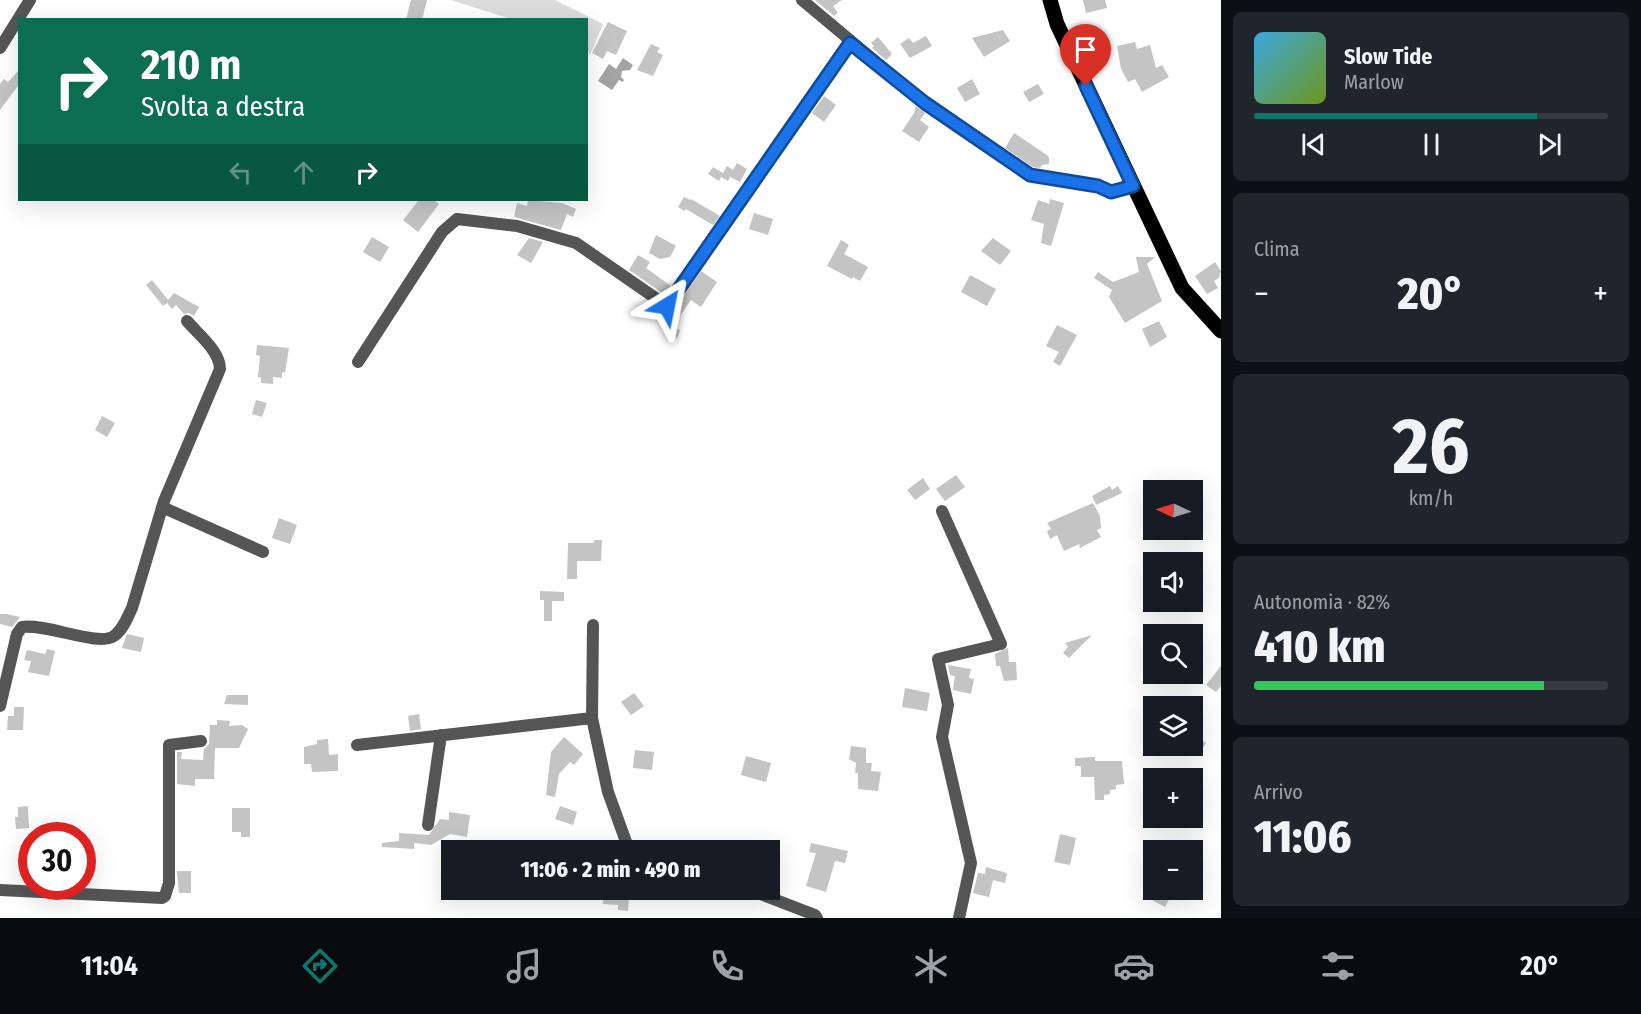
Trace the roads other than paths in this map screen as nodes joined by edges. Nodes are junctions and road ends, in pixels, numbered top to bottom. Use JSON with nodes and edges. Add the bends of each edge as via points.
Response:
{"nodes":[{"id":1,"x":30,"y":0,"type":"edge"},
{"id":2,"x":802,"y":0,"type":"edge"},
{"id":3,"x":1050,"y":0,"type":"edge"},
{"id":4,"x":19,"y":18,"type":"edge"},
{"id":5,"x":18,"y":19,"type":"edge"},
{"id":6,"x":850,"y":43,"type":"junction"},
{"id":7,"x":0,"y":48,"type":"edge"},
{"id":8,"x":1133,"y":186,"type":"junction"},
{"id":9,"x":186,"y":321,"type":"dead end"},
{"id":10,"x":1221,"y":331,"type":"edge"},
{"id":11,"x":358,"y":362,"type":"dead end"},
{"id":12,"x":162,"y":507,"type":"junction"},
{"id":13,"x":942,"y":511,"type":"dead end"},
{"id":14,"x":263,"y":552,"type":"dead end"},
{"id":15,"x":593,"y":625,"type":"dead end"},
{"id":16,"x":0,"y":706,"type":"edge"},
{"id":17,"x":592,"y":718,"type":"junction"},
{"id":18,"x":441,"y":735,"type":"junction"},
{"id":19,"x":201,"y":741,"type":"dead end"},
{"id":20,"x":357,"y":745,"type":"dead end"},
{"id":21,"x":428,"y":825,"type":"dead end"},
{"id":22,"x":625,"y":840,"type":"edge"},
{"id":23,"x":0,"y":890,"type":"edge"},
{"id":24,"x":776,"y":900,"type":"edge"},
{"id":25,"x":817,"y":918,"type":"edge"},
{"id":26,"x":959,"y":918,"type":"edge"}],
"edges":[{"from":1,"to":4,"type":"street"},
{"from":2,"to":6,"type":"street"},
{"from":3,"to":8,"type":"main road","via":[[1057,24]]},
{"from":5,"to":7,"type":"street"},
{"from":6,"to":8,"type":"street","via":[[925,103],[1030,175],[1098,186],[1111,192]]},
{"from":6,"to":11,"type":"street","via":[[667,306],[576,243],[518,226],[457,219],[442,232]]},
{"from":8,"to":10,"type":"main road","via":[[1182,288]]},
{"from":9,"to":12,"type":"street","via":[[212,350],[220,369]]},
{"from":12,"to":14,"type":"street"},
{"from":12,"to":16,"type":"street","via":[[132,609],[121,630],[105,640],[22,627]]},
{"from":13,"to":26,"type":"street","via":[[1001,644],[938,659],[948,705],[942,737],[971,863]]},
{"from":15,"to":17,"type":"street"},
{"from":17,"to":18,"type":"street"},
{"from":17,"to":22,"type":"street","via":[[608,792]]},
{"from":18,"to":20,"type":"street"},
{"from":18,"to":21,"type":"street"},
{"from":19,"to":23,"type":"street","via":[[168,745],[169,883],[165,896]]},
{"from":24,"to":25,"type":"street"}]}
